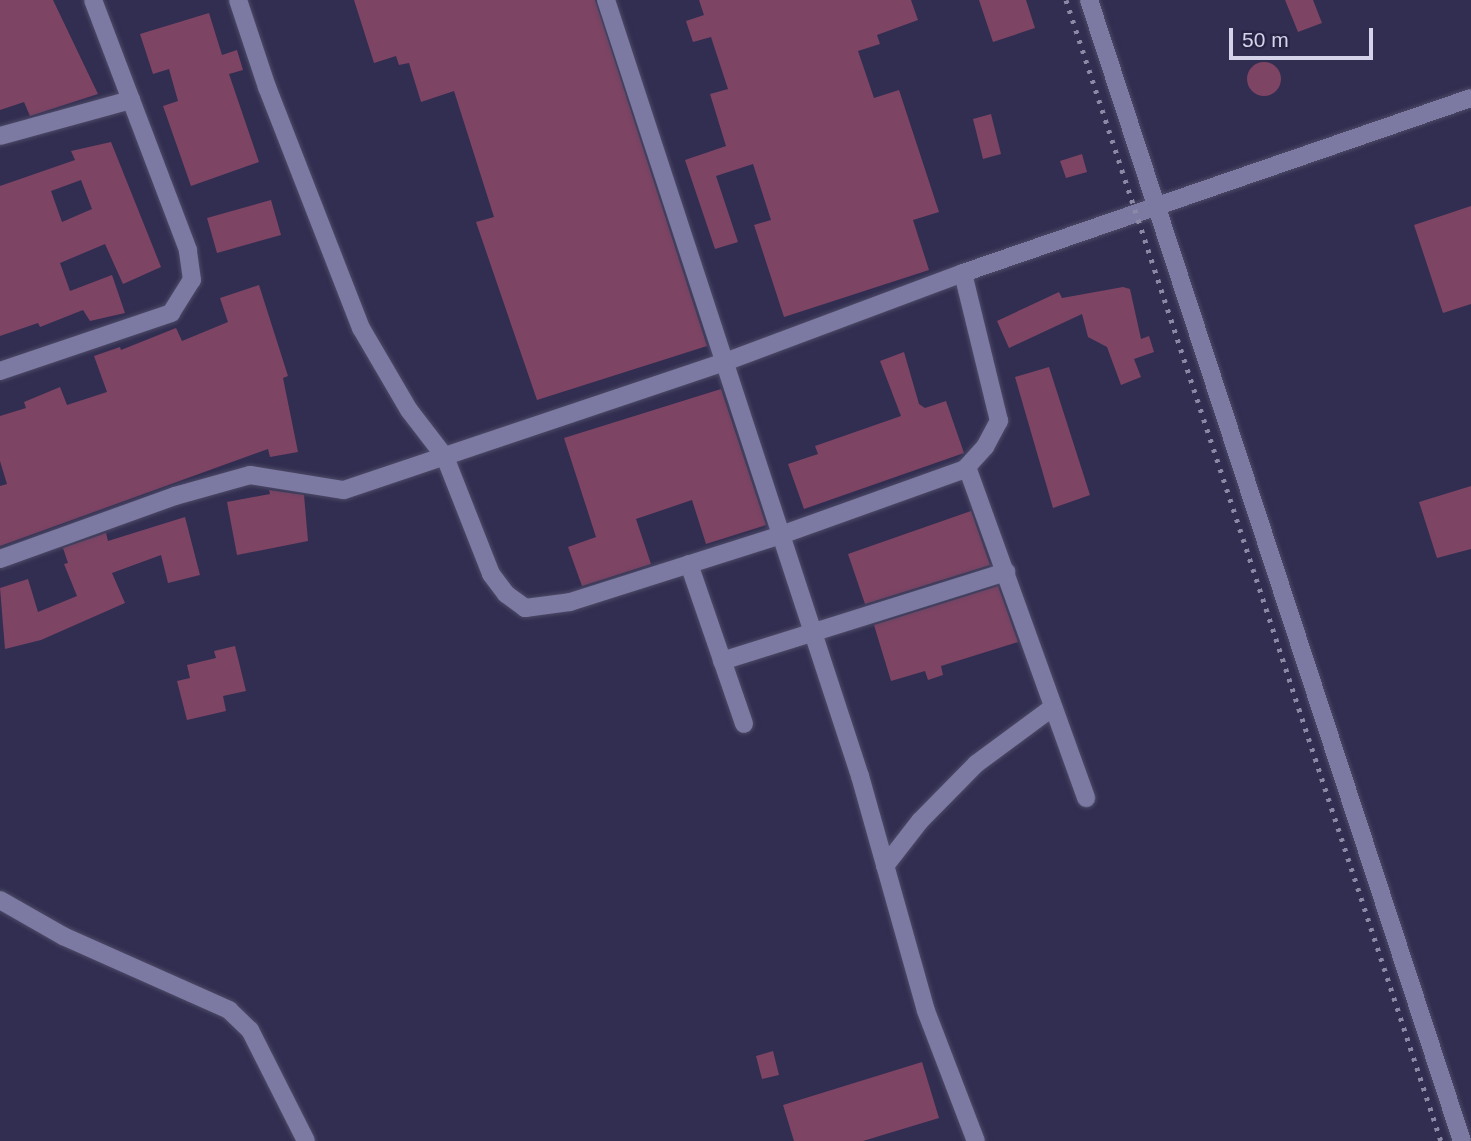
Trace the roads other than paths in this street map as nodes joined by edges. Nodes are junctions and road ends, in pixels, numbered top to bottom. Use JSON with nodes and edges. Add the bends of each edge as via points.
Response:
{"nodes":[{"id":1,"x":93,"y":0,"type":"edge"},
{"id":2,"x":238,"y":0,"type":"edge"},
{"id":3,"x":606,"y":0,"type":"edge"},
{"id":4,"x":1088,"y":0,"type":"edge"},
{"id":5,"x":1471,"y":98,"type":"edge"},
{"id":6,"x":131,"y":100,"type":"junction"},
{"id":7,"x":0,"y":136,"type":"edge"},
{"id":8,"x":1158,"y":209,"type":"junction"},
{"id":9,"x":963,"y":274,"type":"junction"},
{"id":10,"x":726,"y":362,"type":"junction"},
{"id":11,"x":0,"y":371,"type":"edge"},
{"id":12,"x":445,"y":457,"type":"junction"},
{"id":13,"x":967,"y":467,"type":"junction"},
{"id":14,"x":781,"y":535,"type":"junction"},
{"id":15,"x":0,"y":559,"type":"edge"},
{"id":16,"x":689,"y":564,"type":"junction"},
{"id":17,"x":1006,"y":572,"type":"junction"},
{"id":18,"x":813,"y":633,"type":"junction"},
{"id":19,"x":722,"y":662,"type":"junction"},
{"id":20,"x":1053,"y":707,"type":"junction"},
{"id":21,"x":744,"y":724,"type":"dead end"},
{"id":22,"x":1086,"y":798,"type":"dead end"},
{"id":23,"x":887,"y":873,"type":"junction"},
{"id":24,"x":0,"y":900,"type":"edge"},
{"id":25,"x":306,"y":1141,"type":"edge"},
{"id":26,"x":976,"y":1141,"type":"edge"},
{"id":27,"x":1462,"y":1141,"type":"edge"}],
"edges":[{"from":1,"to":6,"type":"street"},
{"from":2,"to":12,"type":"street","via":[[361,328],[409,410]]},
{"from":3,"to":10,"type":"street"},
{"from":4,"to":8,"type":"street"},
{"from":5,"to":8,"type":"street"},
{"from":6,"to":7,"type":"street"},
{"from":6,"to":11,"type":"street","via":[[188,250],[192,280],[171,313]]},
{"from":8,"to":9,"type":"street"},
{"from":8,"to":27,"type":"street"},
{"from":9,"to":10,"type":"street"},
{"from":9,"to":13,"type":"street","via":[[999,421]]},
{"from":10,"to":12,"type":"street"},
{"from":10,"to":14,"type":"street"},
{"from":12,"to":15,"type":"street","via":[[344,490],[250,475],[175,496]]},
{"from":12,"to":16,"type":"street","via":[[491,574],[506,594],[526,608],[570,602]]},
{"from":13,"to":14,"type":"street"},
{"from":13,"to":17,"type":"street"},
{"from":14,"to":16,"type":"street"},
{"from":14,"to":18,"type":"street"},
{"from":16,"to":19,"type":"street"},
{"from":17,"to":18,"type":"street"},
{"from":17,"to":20,"type":"street"},
{"from":18,"to":19,"type":"street"},
{"from":18,"to":23,"type":"street"},
{"from":19,"to":21,"type":"street"},
{"from":20,"to":22,"type":"street"},
{"from":20,"to":23,"type":"street","via":[[976,764],[920,821]]},
{"from":23,"to":26,"type":"street","via":[[947,1073]]},
{"from":24,"to":25,"type":"street","via":[[63,936],[229,1010],[250,1030]]}]}
